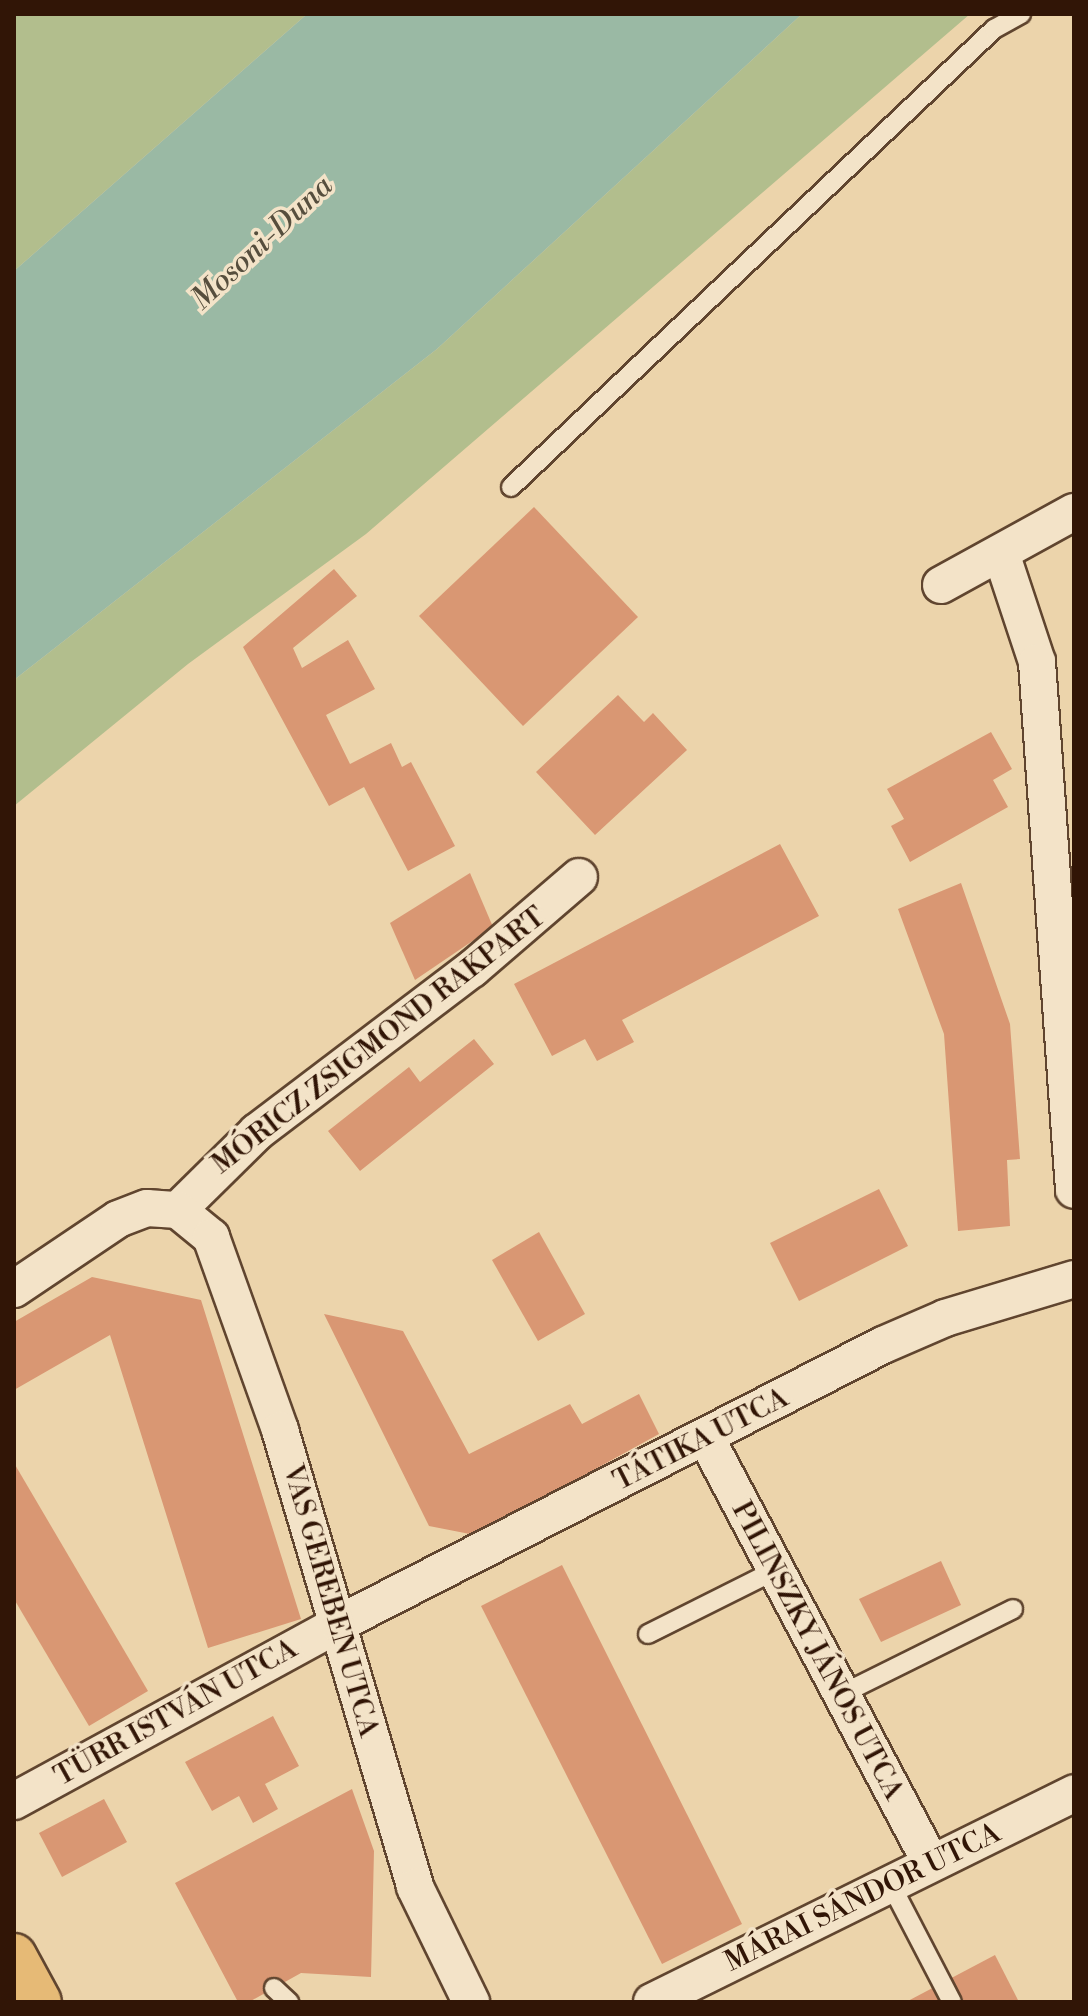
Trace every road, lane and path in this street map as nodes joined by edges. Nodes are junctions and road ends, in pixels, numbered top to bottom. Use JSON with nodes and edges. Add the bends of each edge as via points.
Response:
{"nodes":[{"id":1,"x":1021,"y":14,"type":"edge"},
{"id":2,"x":511,"y":487,"type":"dead end"},
{"id":3,"x":1074,"y":512,"type":"edge"},
{"id":4,"x":1001,"y":553,"type":"junction"},
{"id":5,"x":941,"y":585,"type":"dead end"},
{"id":6,"x":1062,"y":862,"type":"edge"},
{"id":7,"x":579,"y":877,"type":"dead end"},
{"id":8,"x":1074,"y":1190,"type":"edge"},
{"id":9,"x":178,"y":1210,"type":"junction"},
{"id":10,"x":1074,"y":1279,"type":"edge"},
{"id":11,"x":14,"y":1289,"type":"edge"},
{"id":12,"x":706,"y":1438,"type":"junction"},
{"id":13,"x":774,"y":1571,"type":"junction"},
{"id":14,"x":1013,"y":1609,"type":"dead end"},
{"id":15,"x":338,"y":1624,"type":"junction"},
{"id":16,"x":648,"y":1634,"type":"dead end"},
{"id":17,"x":842,"y":1694,"type":"junction"},
{"id":18,"x":1074,"y":1793,"type":"edge"},
{"id":19,"x":14,"y":1801,"type":"edge"},
{"id":20,"x":931,"y":1863,"type":"junction"},
{"id":21,"x":890,"y":1883,"type":"junction"},
{"id":22,"x":14,"y":1956,"type":"edge"},
{"id":23,"x":274,"y":1988,"type":"dead end"},
{"id":24,"x":39,"y":2002,"type":"edge"},
{"id":25,"x":289,"y":2002,"type":"edge"},
{"id":26,"x":471,"y":2002,"type":"edge"},
{"id":27,"x":652,"y":2002,"type":"edge"},
{"id":28,"x":952,"y":2002,"type":"edge"}],
"edges":[{"from":1,"to":2,"type":"lane","via":[[994,29]]},
{"from":3,"to":4,"type":"street"},
{"from":4,"to":5,"type":"street"},
{"from":4,"to":6,"type":"street","via":[[1037,662]]},
{"from":6,"to":8,"type":"street"},
{"from":7,"to":9,"type":"street","name":"MÓRICZ ZSIGMOND RAKPART","via":[[503,945],[257,1132]]},
{"from":9,"to":11,"type":"street","via":[[132,1212]]},
{"from":9,"to":15,"type":"street","name":"VAS GEREBEN UTCA","via":[[201,1225],[224,1264]]},
{"from":10,"to":12,"type":"street","name":"TÁTIKA UTCA","via":[[945,1318]]},
{"from":12,"to":13,"type":"street","name":"PILINSZKY JÁNOS UTCA"},
{"from":12,"to":15,"type":"street","name":"TÁTIKA UTCA"},
{"from":13,"to":16,"type":"lane"},
{"from":13,"to":17,"type":"street","name":"PILINSZKY JÁNOS UTCA"},
{"from":14,"to":17,"type":"lane"},
{"from":15,"to":19,"type":"street","name":"TÜRR ISTVÁN UTCA"},
{"from":15,"to":26,"type":"street","name":"VAS GEREBEN UTCA","via":[[415,1887]]},
{"from":17,"to":20,"type":"street","name":"PILINSZKY JÁNOS UTCA"},
{"from":18,"to":20,"type":"street","name":"MÁRAI SÁNDOR UTCA"},
{"from":20,"to":21,"type":"street","name":"MÁRAI SÁNDOR UTCA"},
{"from":21,"to":27,"type":"street","name":"MÁRAI SÁNDOR UTCA"},
{"from":21,"to":28,"type":"lane"},
{"from":22,"to":24,"type":"main road"},
{"from":23,"to":25,"type":"lane"}]}
